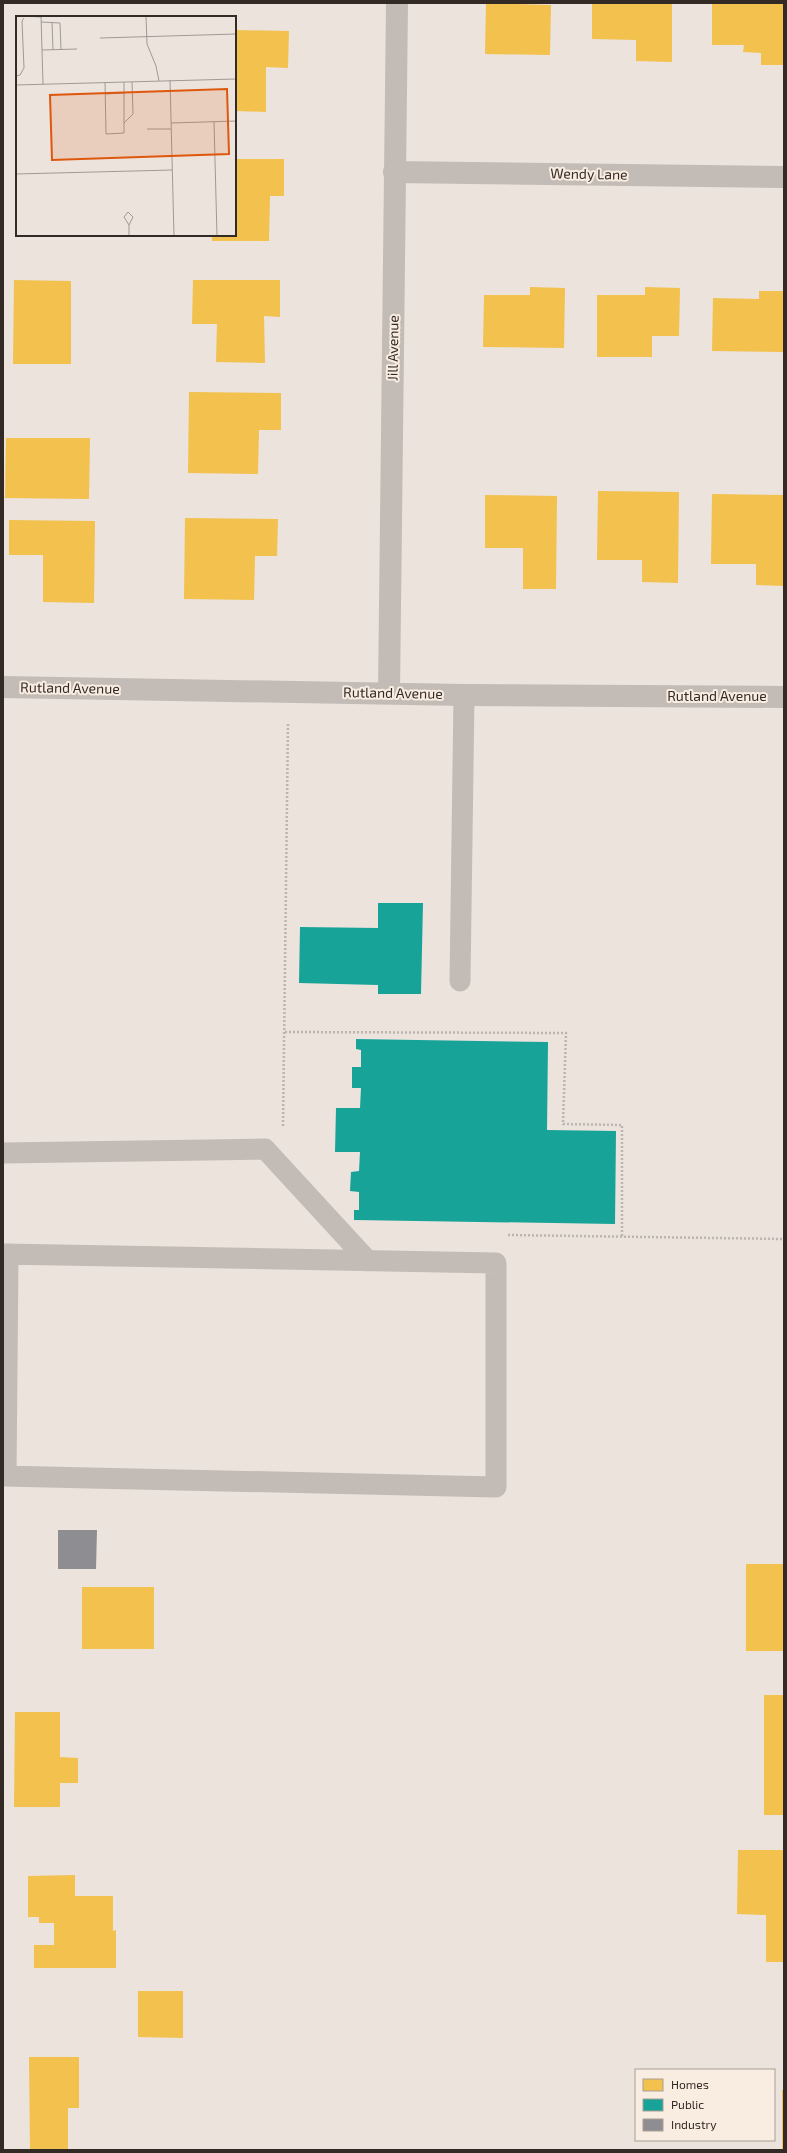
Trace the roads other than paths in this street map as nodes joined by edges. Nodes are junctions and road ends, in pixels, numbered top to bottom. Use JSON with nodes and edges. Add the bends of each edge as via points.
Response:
{"nodes":[{"id":1,"x":397,"y":3,"type":"edge"},
{"id":2,"x":394,"y":172,"type":"junction"},
{"id":3,"x":784,"y":177,"type":"edge"},
{"id":4,"x":3,"y":687,"type":"edge"},
{"id":5,"x":389,"y":693,"type":"junction"},
{"id":6,"x":464,"y":695,"type":"junction"},
{"id":7,"x":784,"y":697,"type":"edge"},
{"id":8,"x":460,"y":981,"type":"dead end"},
{"id":9,"x":3,"y":1154,"type":"edge"},
{"id":10,"x":6,"y":1254,"type":"edge"},
{"id":11,"x":368,"y":1261,"type":"junction"},
{"id":12,"x":4,"y":1476,"type":"edge"}],
"edges":[{"from":1,"to":2,"type":"street","name":"Jill Avenue"},
{"from":2,"to":3,"type":"street","name":"Wendy Lane"},
{"from":2,"to":5,"type":"street","name":"Jill Avenue"},
{"from":4,"to":5,"type":"street","name":"Rutland Avenue"},
{"from":5,"to":6,"type":"street","name":"Rutland Avenue"},
{"from":6,"to":7,"type":"street","name":"Rutland Avenue"},
{"from":6,"to":8,"type":"lane"},
{"from":9,"to":11,"type":"lane","via":[[265,1149]]},
{"from":10,"to":11,"type":"lane"},
{"from":10,"to":12,"type":"lane"},
{"from":11,"to":12,"type":"lane","via":[[496,1263],[496,1487]]}]}
